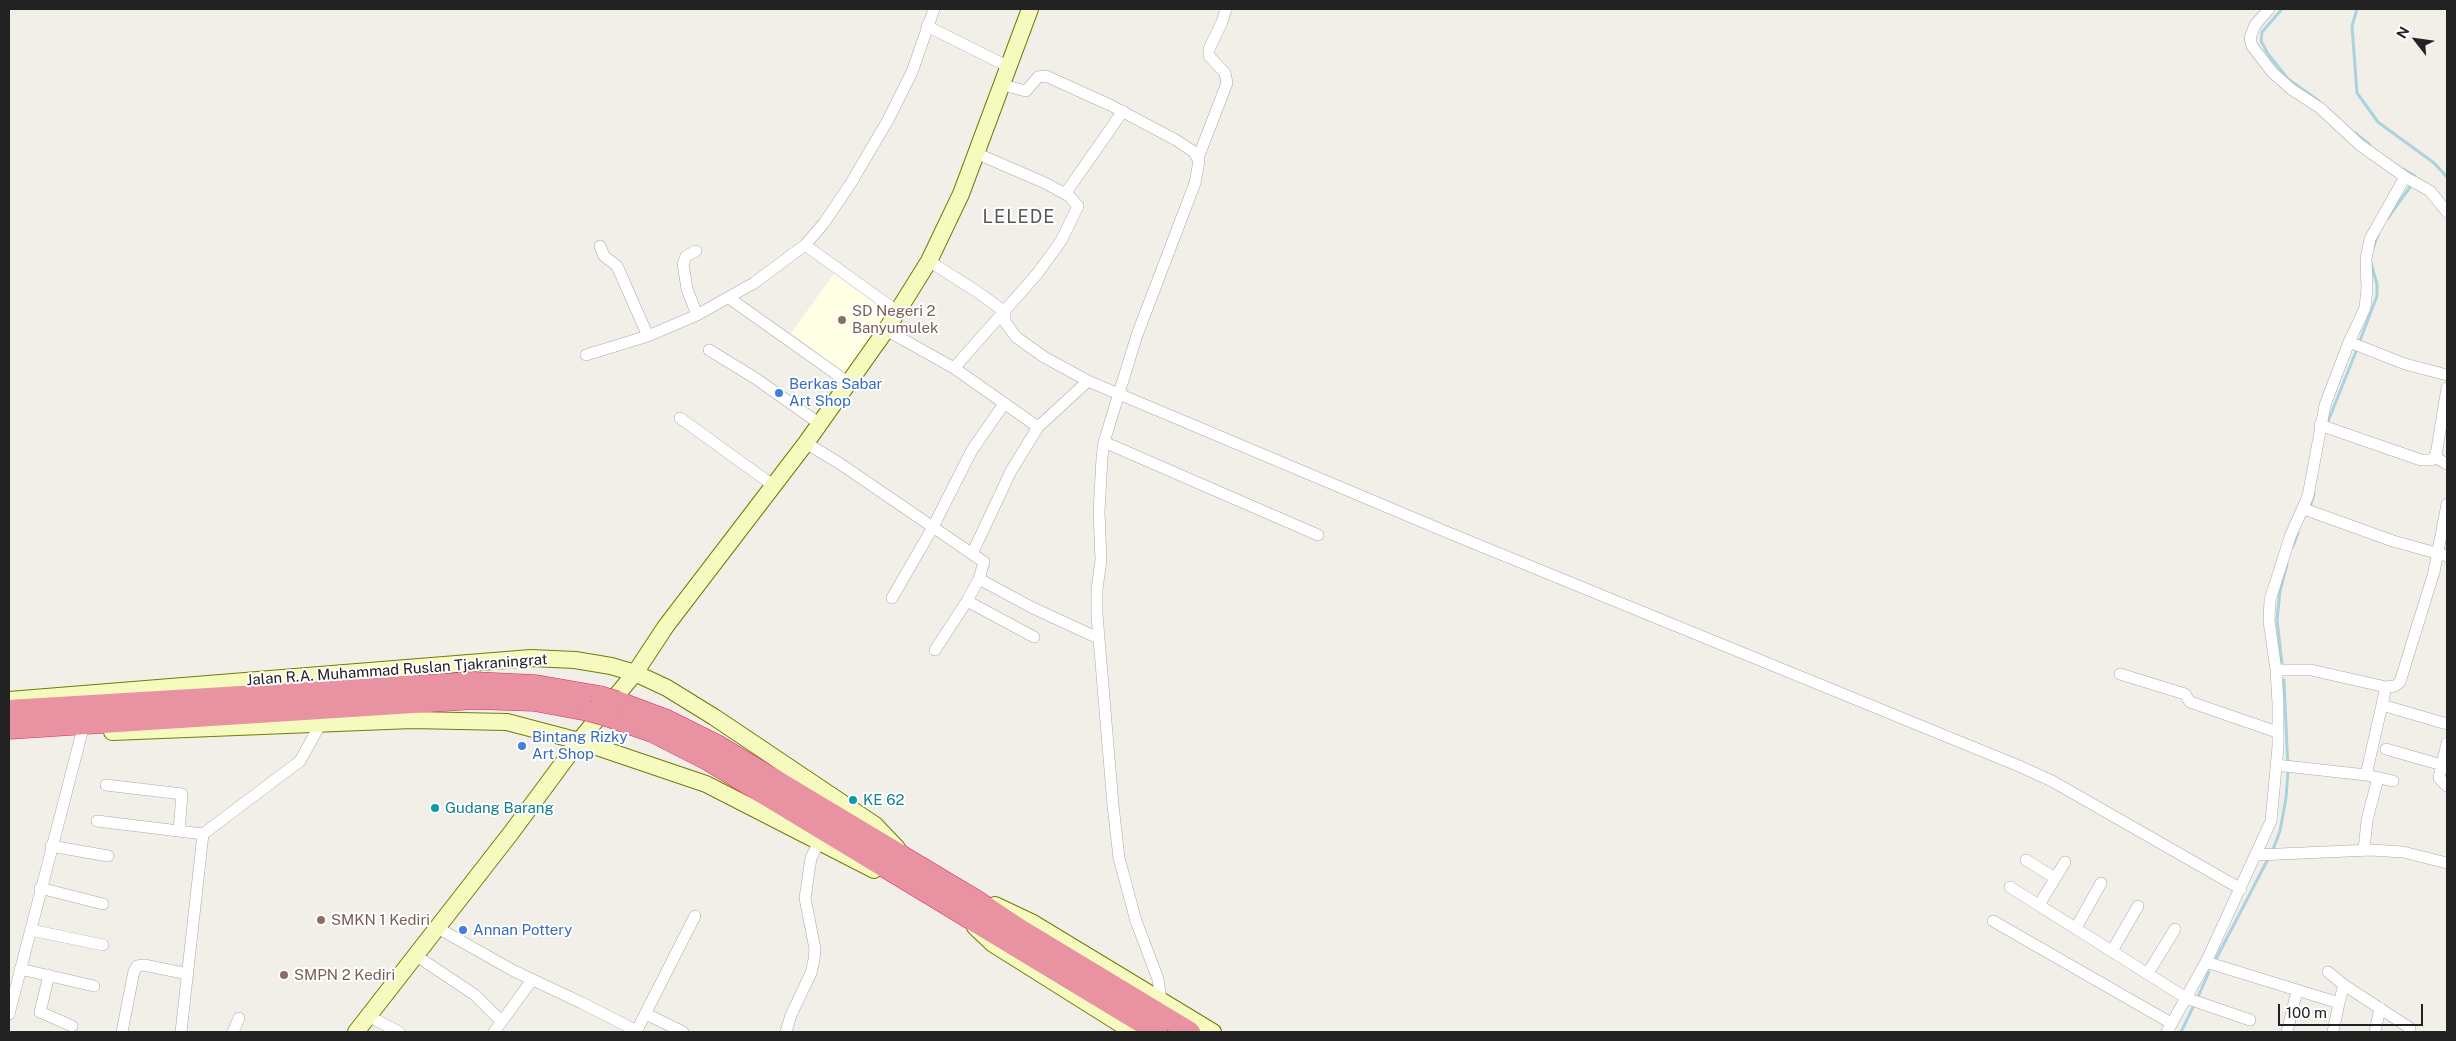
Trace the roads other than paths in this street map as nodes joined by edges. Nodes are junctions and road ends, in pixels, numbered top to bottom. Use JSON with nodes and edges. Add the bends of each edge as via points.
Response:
{"nodes":[{"id":1,"x":934,"y":9,"type":"edge"},
{"id":2,"x":1030,"y":9,"type":"edge"},
{"id":3,"x":1226,"y":9,"type":"edge"},
{"id":4,"x":2269,"y":9,"type":"edge"},
{"id":5,"x":928,"y":26,"type":"junction"},
{"id":6,"x":1009,"y":67,"type":"junction"},
{"id":7,"x":1002,"y":86,"type":"junction"},
{"id":8,"x":1122,"y":111,"type":"junction"},
{"id":9,"x":978,"y":154,"type":"junction"},
{"id":10,"x":1198,"y":158,"type":"junction"},
{"id":11,"x":2405,"y":177,"type":"junction"},
{"id":12,"x":1065,"y":194,"type":"junction"},
{"id":13,"x":2447,"y":212,"type":"edge"},
{"id":14,"x":805,"y":245,"type":"junction"},
{"id":15,"x":600,"y":246,"type":"dead end"},
{"id":16,"x":696,"y":251,"type":"dead end"},
{"id":17,"x":929,"y":261,"type":"junction"},
{"id":18,"x":729,"y":298,"type":"junction"},
{"id":19,"x":898,"y":312,"type":"junction"},
{"id":20,"x":1005,"y":312,"type":"junction"},
{"id":21,"x":697,"y":315,"type":"junction"},
{"id":22,"x":886,"y":330,"type":"junction"},
{"id":23,"x":648,"y":336,"type":"junction"},
{"id":24,"x":2357,"y":345,"type":"junction"},
{"id":25,"x":708,"y":350,"type":"dead end"},
{"id":26,"x":586,"y":355,"type":"dead end"},
{"id":27,"x":954,"y":368,"type":"junction"},
{"id":28,"x":2447,"y":375,"type":"edge"},
{"id":29,"x":1088,"y":381,"type":"junction"},
{"id":30,"x":849,"y":383,"type":"junction"},
{"id":31,"x":2447,"y":388,"type":"edge"},
{"id":32,"x":1120,"y":393,"type":"junction"},
{"id":33,"x":1004,"y":404,"type":"junction"},
{"id":34,"x":680,"y":418,"type":"dead end"},
{"id":35,"x":820,"y":424,"type":"junction"},
{"id":36,"x":2324,"y":426,"type":"junction"},
{"id":37,"x":1038,"y":427,"type":"junction"},
{"id":38,"x":1104,"y":442,"type":"junction"},
{"id":39,"x":806,"y":443,"type":"junction"},
{"id":40,"x":2436,"y":455,"type":"junction"},
{"id":41,"x":2447,"y":464,"type":"edge"},
{"id":42,"x":774,"y":486,"type":"junction"},
{"id":43,"x":2447,"y":504,"type":"edge"},
{"id":44,"x":2307,"y":511,"type":"junction"},
{"id":45,"x":933,"y":527,"type":"junction"},
{"id":46,"x":1318,"y":536,"type":"dead end"},
{"id":47,"x":972,"y":554,"type":"junction"},
{"id":48,"x":2443,"y":555,"type":"edge"},
{"id":49,"x":979,"y":578,"type":"junction"},
{"id":50,"x":892,"y":598,"type":"dead end"},
{"id":51,"x":967,"y":601,"type":"junction"},
{"id":52,"x":1034,"y":637,"type":"dead end"},
{"id":53,"x":1098,"y":638,"type":"junction"},
{"id":54,"x":934,"y":650,"type":"dead end"},
{"id":55,"x":2276,"y":670,"type":"junction"},
{"id":56,"x":635,"y":673,"type":"junction"},
{"id":57,"x":2120,"y":674,"type":"dead end"},
{"id":58,"x":2386,"y":687,"type":"junction"},
{"id":59,"x":77,"y":695,"type":"junction"},
{"id":60,"x":2382,"y":705,"type":"junction"},
{"id":61,"x":603,"y":706,"type":"junction"},
{"id":62,"x":10,"y":707,"type":"edge"},
{"id":63,"x":45,"y":717,"type":"junction"},
{"id":64,"x":321,"y":723,"type":"junction"},
{"id":65,"x":2447,"y":724,"type":"edge"},
{"id":66,"x":79,"y":732,"type":"junction"},
{"id":67,"x":2277,"y":732,"type":"junction"},
{"id":68,"x":12,"y":735,"type":"edge"},
{"id":69,"x":579,"y":741,"type":"junction"},
{"id":70,"x":2447,"y":743,"type":"edge"},
{"id":71,"x":2386,"y":749,"type":"dead end"},
{"id":72,"x":2442,"y":764,"type":"junction"},
{"id":73,"x":2283,"y":766,"type":"junction"},
{"id":74,"x":2366,"y":775,"type":"junction"},
{"id":75,"x":2378,"y":778,"type":"junction"},
{"id":76,"x":2394,"y":781,"type":"dead end"},
{"id":77,"x":106,"y":785,"type":"dead end"},
{"id":78,"x":2447,"y":786,"type":"edge"},
{"id":79,"x":97,"y":821,"type":"dead end"},
{"id":80,"x":179,"y":831,"type":"junction"},
{"id":81,"x":203,"y":834,"type":"junction"},
{"id":82,"x":818,"y":842,"type":"junction"},
{"id":83,"x":51,"y":846,"type":"junction"},
{"id":84,"x":2364,"y":850,"type":"junction"},
{"id":85,"x":2257,"y":855,"type":"junction"},
{"id":86,"x":108,"y":856,"type":"dead end"},
{"id":87,"x":904,"y":858,"type":"junction"},
{"id":88,"x":2026,"y":860,"type":"dead end"},
{"id":89,"x":2065,"y":862,"type":"dead end"},
{"id":90,"x":2447,"y":863,"type":"edge"},
{"id":91,"x":900,"y":878,"type":"junction"},
{"id":92,"x":2055,"y":878,"type":"junction"},
{"id":93,"x":2101,"y":883,"type":"dead end"},
{"id":94,"x":2010,"y":887,"type":"dead end"},
{"id":95,"x":40,"y":888,"type":"junction"},
{"id":96,"x":2242,"y":889,"type":"junction"},
{"id":97,"x":976,"y":900,"type":"junction"},
{"id":98,"x":103,"y":904,"type":"dead end"},
{"id":99,"x":2039,"y":905,"type":"junction"},
{"id":100,"x":2138,"y":906,"type":"dead end"},
{"id":101,"x":695,"y":916,"type":"dead end"},
{"id":102,"x":968,"y":919,"type":"junction"},
{"id":103,"x":1993,"y":921,"type":"dead end"},
{"id":104,"x":436,"y":927,"type":"junction"},
{"id":105,"x":2076,"y":928,"type":"junction"},
{"id":106,"x":2175,"y":929,"type":"dead end"},
{"id":107,"x":30,"y":930,"type":"junction"},
{"id":108,"x":103,"y":945,"type":"dead end"},
{"id":109,"x":2112,"y":950,"type":"junction"},
{"id":110,"x":415,"y":955,"type":"junction"},
{"id":111,"x":2206,"y":962,"type":"junction"},
{"id":112,"x":20,"y":969,"type":"junction"},
{"id":113,"x":2328,"y":972,"type":"dead end"},
{"id":114,"x":2148,"y":973,"type":"junction"},
{"id":115,"x":188,"y":974,"type":"junction"},
{"id":116,"x":48,"y":975,"type":"junction"},
{"id":117,"x":532,"y":980,"type":"junction"},
{"id":118,"x":2344,"y":985,"type":"junction"},
{"id":119,"x":94,"y":986,"type":"dead end"},
{"id":120,"x":2297,"y":992,"type":"junction"},
{"id":121,"x":2186,"y":998,"type":"junction"},
{"id":122,"x":1161,"y":1000,"type":"junction"},
{"id":123,"x":2339,"y":1003,"type":"junction"},
{"id":124,"x":2380,"y":1008,"type":"junction"},
{"id":125,"x":9,"y":1014,"type":"edge"},
{"id":126,"x":646,"y":1014,"type":"junction"},
{"id":127,"x":368,"y":1016,"type":"junction"},
{"id":128,"x":238,"y":1018,"type":"dead end"},
{"id":129,"x":2250,"y":1020,"type":"dead end"},
{"id":130,"x":501,"y":1021,"type":"junction"},
{"id":131,"x":72,"y":1026,"type":"dead end"},
{"id":132,"x":2169,"y":1028,"type":"edge"},
{"id":133,"x":2410,"y":1028,"type":"dead end"},
{"id":134,"x":122,"y":1032,"type":"edge"},
{"id":135,"x":181,"y":1032,"type":"edge"},
{"id":136,"x":234,"y":1032,"type":"edge"},
{"id":137,"x":356,"y":1032,"type":"edge"},
{"id":138,"x":399,"y":1032,"type":"edge"},
{"id":139,"x":494,"y":1032,"type":"edge"},
{"id":140,"x":636,"y":1032,"type":"edge"},
{"id":141,"x":683,"y":1032,"type":"edge"},
{"id":142,"x":786,"y":1032,"type":"edge"},
{"id":143,"x":1133,"y":1032,"type":"edge"},
{"id":144,"x":1157,"y":1032,"type":"edge"},
{"id":145,"x":1190,"y":1032,"type":"edge"},
{"id":146,"x":1214,"y":1032,"type":"edge"},
{"id":147,"x":2287,"y":1032,"type":"edge"},
{"id":148,"x":2333,"y":1032,"type":"edge"},
{"id":149,"x":2375,"y":1032,"type":"edge"}],
"edges":[{"from":1,"to":5,"type":"street"},
{"from":2,"to":6,"type":"street"},
{"from":3,"to":10,"type":"street","via":[[1209,56],[1225,73],[1227,82]]},
{"from":4,"to":11,"type":"street","via":[[2255,25],[2250,38],[2262,60],[2279,79]]},
{"from":5,"to":6,"type":"street"},
{"from":5,"to":14,"type":"street","via":[[912,72],[888,120],[851,183]]},
{"from":6,"to":7,"type":"street"},
{"from":7,"to":8,"type":"street","via":[[1026,91],[1042,75]]},
{"from":7,"to":9,"type":"street"},
{"from":8,"to":10,"type":"street","via":[[1190,148]]},
{"from":8,"to":12,"type":"street"},
{"from":9,"to":12,"type":"street"},
{"from":9,"to":17,"type":"street"},
{"from":10,"to":32,"type":"street","via":[[1197,178],[1137,335]]},
{"from":11,"to":13,"type":"street","via":[[2430,191]]},
{"from":11,"to":24,"type":"street","via":[[2370,239],[2366,259],[2365,308]]},
{"from":12,"to":20,"type":"street","via":[[1078,204],[1074,218],[1061,241]]},
{"from":14,"to":18,"type":"street"},
{"from":14,"to":19,"type":"street"},
{"from":15,"to":23,"type":"street","via":[[606,258],[616,264]]},
{"from":16,"to":21,"type":"street","via":[[683,261],[687,289]]},
{"from":17,"to":19,"type":"street"},
{"from":17,"to":20,"type":"street"},
{"from":18,"to":21,"type":"street"},
{"from":18,"to":30,"type":"street"},
{"from":19,"to":22,"type":"street"},
{"from":20,"to":27,"type":"street"},
{"from":20,"to":29,"type":"street","via":[[1005,322],[1016,337],[1044,358]]},
{"from":21,"to":23,"type":"street"},
{"from":22,"to":27,"type":"street"},
{"from":22,"to":30,"type":"street"},
{"from":23,"to":26,"type":"street"},
{"from":24,"to":28,"type":"street","via":[[2405,364]]},
{"from":24,"to":36,"type":"street","via":[[2325,405]]},
{"from":25,"to":35,"type":"street"},
{"from":27,"to":33,"type":"street"},
{"from":29,"to":32,"type":"street"},
{"from":29,"to":37,"type":"street"},
{"from":30,"to":35,"type":"street"},
{"from":31,"to":40,"type":"street"},
{"from":32,"to":38,"type":"street"},
{"from":32,"to":96,"type":"street","via":[[1458,537],[2044,777]]},
{"from":33,"to":37,"type":"street"},
{"from":33,"to":45,"type":"street","via":[[972,450]]},
{"from":34,"to":42,"type":"street"},
{"from":35,"to":39,"type":"street"},
{"from":36,"to":40,"type":"street","via":[[2421,460],[2431,460]]},
{"from":36,"to":44,"type":"street"},
{"from":37,"to":47,"type":"street","via":[[1011,471]]},
{"from":38,"to":46,"type":"street"},
{"from":38,"to":53,"type":"street","via":[[1099,512],[1101,560],[1096,596]]},
{"from":39,"to":42,"type":"street"},
{"from":39,"to":45,"type":"street"},
{"from":40,"to":41,"type":"street"},
{"from":42,"to":56,"type":"street","via":[[682,605]]},
{"from":43,"to":48,"type":"street"},
{"from":44,"to":48,"type":"street"},
{"from":44,"to":55,"type":"street","via":[[2290,537],[2270,600],[2269,621]]},
{"from":45,"to":47,"type":"street"},
{"from":45,"to":50,"type":"street"},
{"from":47,"to":49,"type":"street","via":[[984,562]]},
{"from":48,"to":58,"type":"street","via":[[2403,678],[2395,686]]},
{"from":49,"to":51,"type":"street"},
{"from":49,"to":53,"type":"street"},
{"from":51,"to":52,"type":"street"},
{"from":51,"to":54,"type":"street"},
{"from":53,"to":122,"type":"street","via":[[1119,858],[1136,921],[1158,979]]},
{"from":55,"to":58,"type":"street","via":[[2311,670]]},
{"from":55,"to":67,"type":"street"},
{"from":56,"to":59,"type":"street","name":"Jalan R.A. Muhammad Ruslan Tjakraningrat","via":[[575,660],[531,658]]},
{"from":56,"to":69,"type":"street"},
{"from":56,"to":87,"type":"street","name":"Jalan R.A. Muhammad Ruslan Tjakraningrat","via":[[714,717],[830,794],[875,825]]},
{"from":57,"to":67,"type":"street","via":[[2185,694],[2190,702]]},
{"from":58,"to":60,"type":"street"},
{"from":59,"to":62,"type":"street","name":"Jalan R.A. Muhammad Ruslan Tjakraningrat"},
{"from":59,"to":63,"type":"highway"},
{"from":60,"to":65,"type":"street"},
{"from":60,"to":74,"type":"street"},
{"from":61,"to":63,"type":"highway","name":"Jalan R.A. Muhammad Ruslan Tjakraningrat","via":[[475,698]]},
{"from":61,"to":87,"type":"highway","name":"Jalan R.A. Muhammad Ruslan Tjakraningrat","via":[[692,732]]},
{"from":61,"to":91,"type":"highway","name":"Jalan R.A. Muhammad Ruslan Tjakraningrat","via":[[686,748]]},
{"from":62,"to":63,"type":"highway","name":"Jalan R.A. Muhammad Ruslan Tjakraningrat"},
{"from":63,"to":66,"type":"highway"},
{"from":63,"to":68,"type":"highway","name":"Jalan R.A. Muhammad Ruslan Tjakraningrat"},
{"from":64,"to":66,"type":"street","name":"Jalan R.A. Muhammad Ruslan Tjakraningrat"},
{"from":64,"to":69,"type":"street","name":"Jalan R.A. Muhammad Ruslan Tjakraningrat","via":[[491,720]]},
{"from":64,"to":81,"type":"street","via":[[300,761]]},
{"from":66,"to":68,"type":"street","name":"Jalan R.A. Muhammad Ruslan Tjakraningrat"},
{"from":66,"to":83,"type":"street"},
{"from":67,"to":73,"type":"street"},
{"from":69,"to":82,"type":"street","name":"Jalan R.A. Muhammad Ruslan Tjakraningrat","via":[[706,784]]},
{"from":69,"to":104,"type":"street"},
{"from":70,"to":72,"type":"street"},
{"from":71,"to":72,"type":"street"},
{"from":72,"to":78,"type":"street","via":[[2439,778]]},
{"from":73,"to":74,"type":"street"},
{"from":73,"to":85,"type":"street","via":[[2272,821]]},
{"from":74,"to":75,"type":"street"},
{"from":75,"to":76,"type":"street"},
{"from":75,"to":84,"type":"street","via":[[2367,820]]},
{"from":77,"to":80,"type":"street","via":[[182,794]]},
{"from":79,"to":80,"type":"street"},
{"from":80,"to":81,"type":"street"},
{"from":81,"to":115,"type":"street"},
{"from":82,"to":91,"type":"street","name":"Jalan R.A. Muhammad Ruslan Tjakraningrat","via":[[864,866]]},
{"from":82,"to":142,"type":"street","via":[[811,858],[805,898],[815,949],[814,960]]},
{"from":83,"to":86,"type":"street"},
{"from":83,"to":95,"type":"street"},
{"from":84,"to":85,"type":"street"},
{"from":84,"to":90,"type":"street","via":[[2403,852]]},
{"from":85,"to":96,"type":"street"},
{"from":87,"to":97,"type":"highway","name":"Jalan R.A. Muhammad Ruslan Tjakraningrat"},
{"from":88,"to":92,"type":"street"},
{"from":89,"to":92,"type":"street"},
{"from":91,"to":102,"type":"highway","name":"Jalan R.A. Muhammad Ruslan Tjakraningrat"},
{"from":92,"to":99,"type":"street"},
{"from":93,"to":105,"type":"street"},
{"from":94,"to":99,"type":"street"},
{"from":95,"to":98,"type":"street"},
{"from":95,"to":107,"type":"street"},
{"from":96,"to":111,"type":"street"},
{"from":97,"to":122,"type":"street","name":"Jalan R.A. Muhammad Ruslan Tjakraningrat","via":[[1033,923]]},
{"from":97,"to":145,"type":"highway","name":"Jalan R.A. Muhammad Ruslan Tjakraningrat"},
{"from":99,"to":105,"type":"street"},
{"from":100,"to":109,"type":"street"},
{"from":101,"to":126,"type":"street"},
{"from":102,"to":143,"type":"street","name":"Jalan R.A. Muhammad Ruslan Tjakraningrat","via":[[993,944]]},
{"from":102,"to":144,"type":"highway","name":"Jalan R.A. Muhammad Ruslan Tjakraningrat"},
{"from":103,"to":132,"type":"street"},
{"from":104,"to":110,"type":"street"},
{"from":104,"to":117,"type":"street"},
{"from":105,"to":109,"type":"street"},
{"from":106,"to":114,"type":"street"},
{"from":107,"to":108,"type":"street"},
{"from":107,"to":112,"type":"street"},
{"from":109,"to":114,"type":"street"},
{"from":110,"to":127,"type":"street"},
{"from":110,"to":130,"type":"street","via":[[475,995]]},
{"from":111,"to":120,"type":"street"},
{"from":111,"to":121,"type":"street"},
{"from":112,"to":116,"type":"street"},
{"from":112,"to":125,"type":"street"},
{"from":113,"to":118,"type":"street"},
{"from":114,"to":121,"type":"street"},
{"from":115,"to":134,"type":"street","via":[[137,966]]},
{"from":115,"to":135,"type":"street"},
{"from":116,"to":119,"type":"street"},
{"from":116,"to":131,"type":"street","via":[[40,1012]]},
{"from":117,"to":130,"type":"street"},
{"from":117,"to":140,"type":"street","via":[[582,1002]]},
{"from":118,"to":123,"type":"street"},
{"from":118,"to":124,"type":"street"},
{"from":120,"to":123,"type":"street"},
{"from":120,"to":147,"type":"street"},
{"from":121,"to":129,"type":"street"},
{"from":121,"to":132,"type":"street"},
{"from":122,"to":146,"type":"street","name":"Jalan R.A. Muhammad Ruslan Tjakraningrat"},
{"from":123,"to":148,"type":"street"},
{"from":124,"to":133,"type":"street"},
{"from":124,"to":149,"type":"street"},
{"from":126,"to":140,"type":"street"},
{"from":126,"to":141,"type":"street"},
{"from":127,"to":137,"type":"street"},
{"from":127,"to":138,"type":"street"},
{"from":128,"to":136,"type":"street"},
{"from":130,"to":139,"type":"street"}]}
